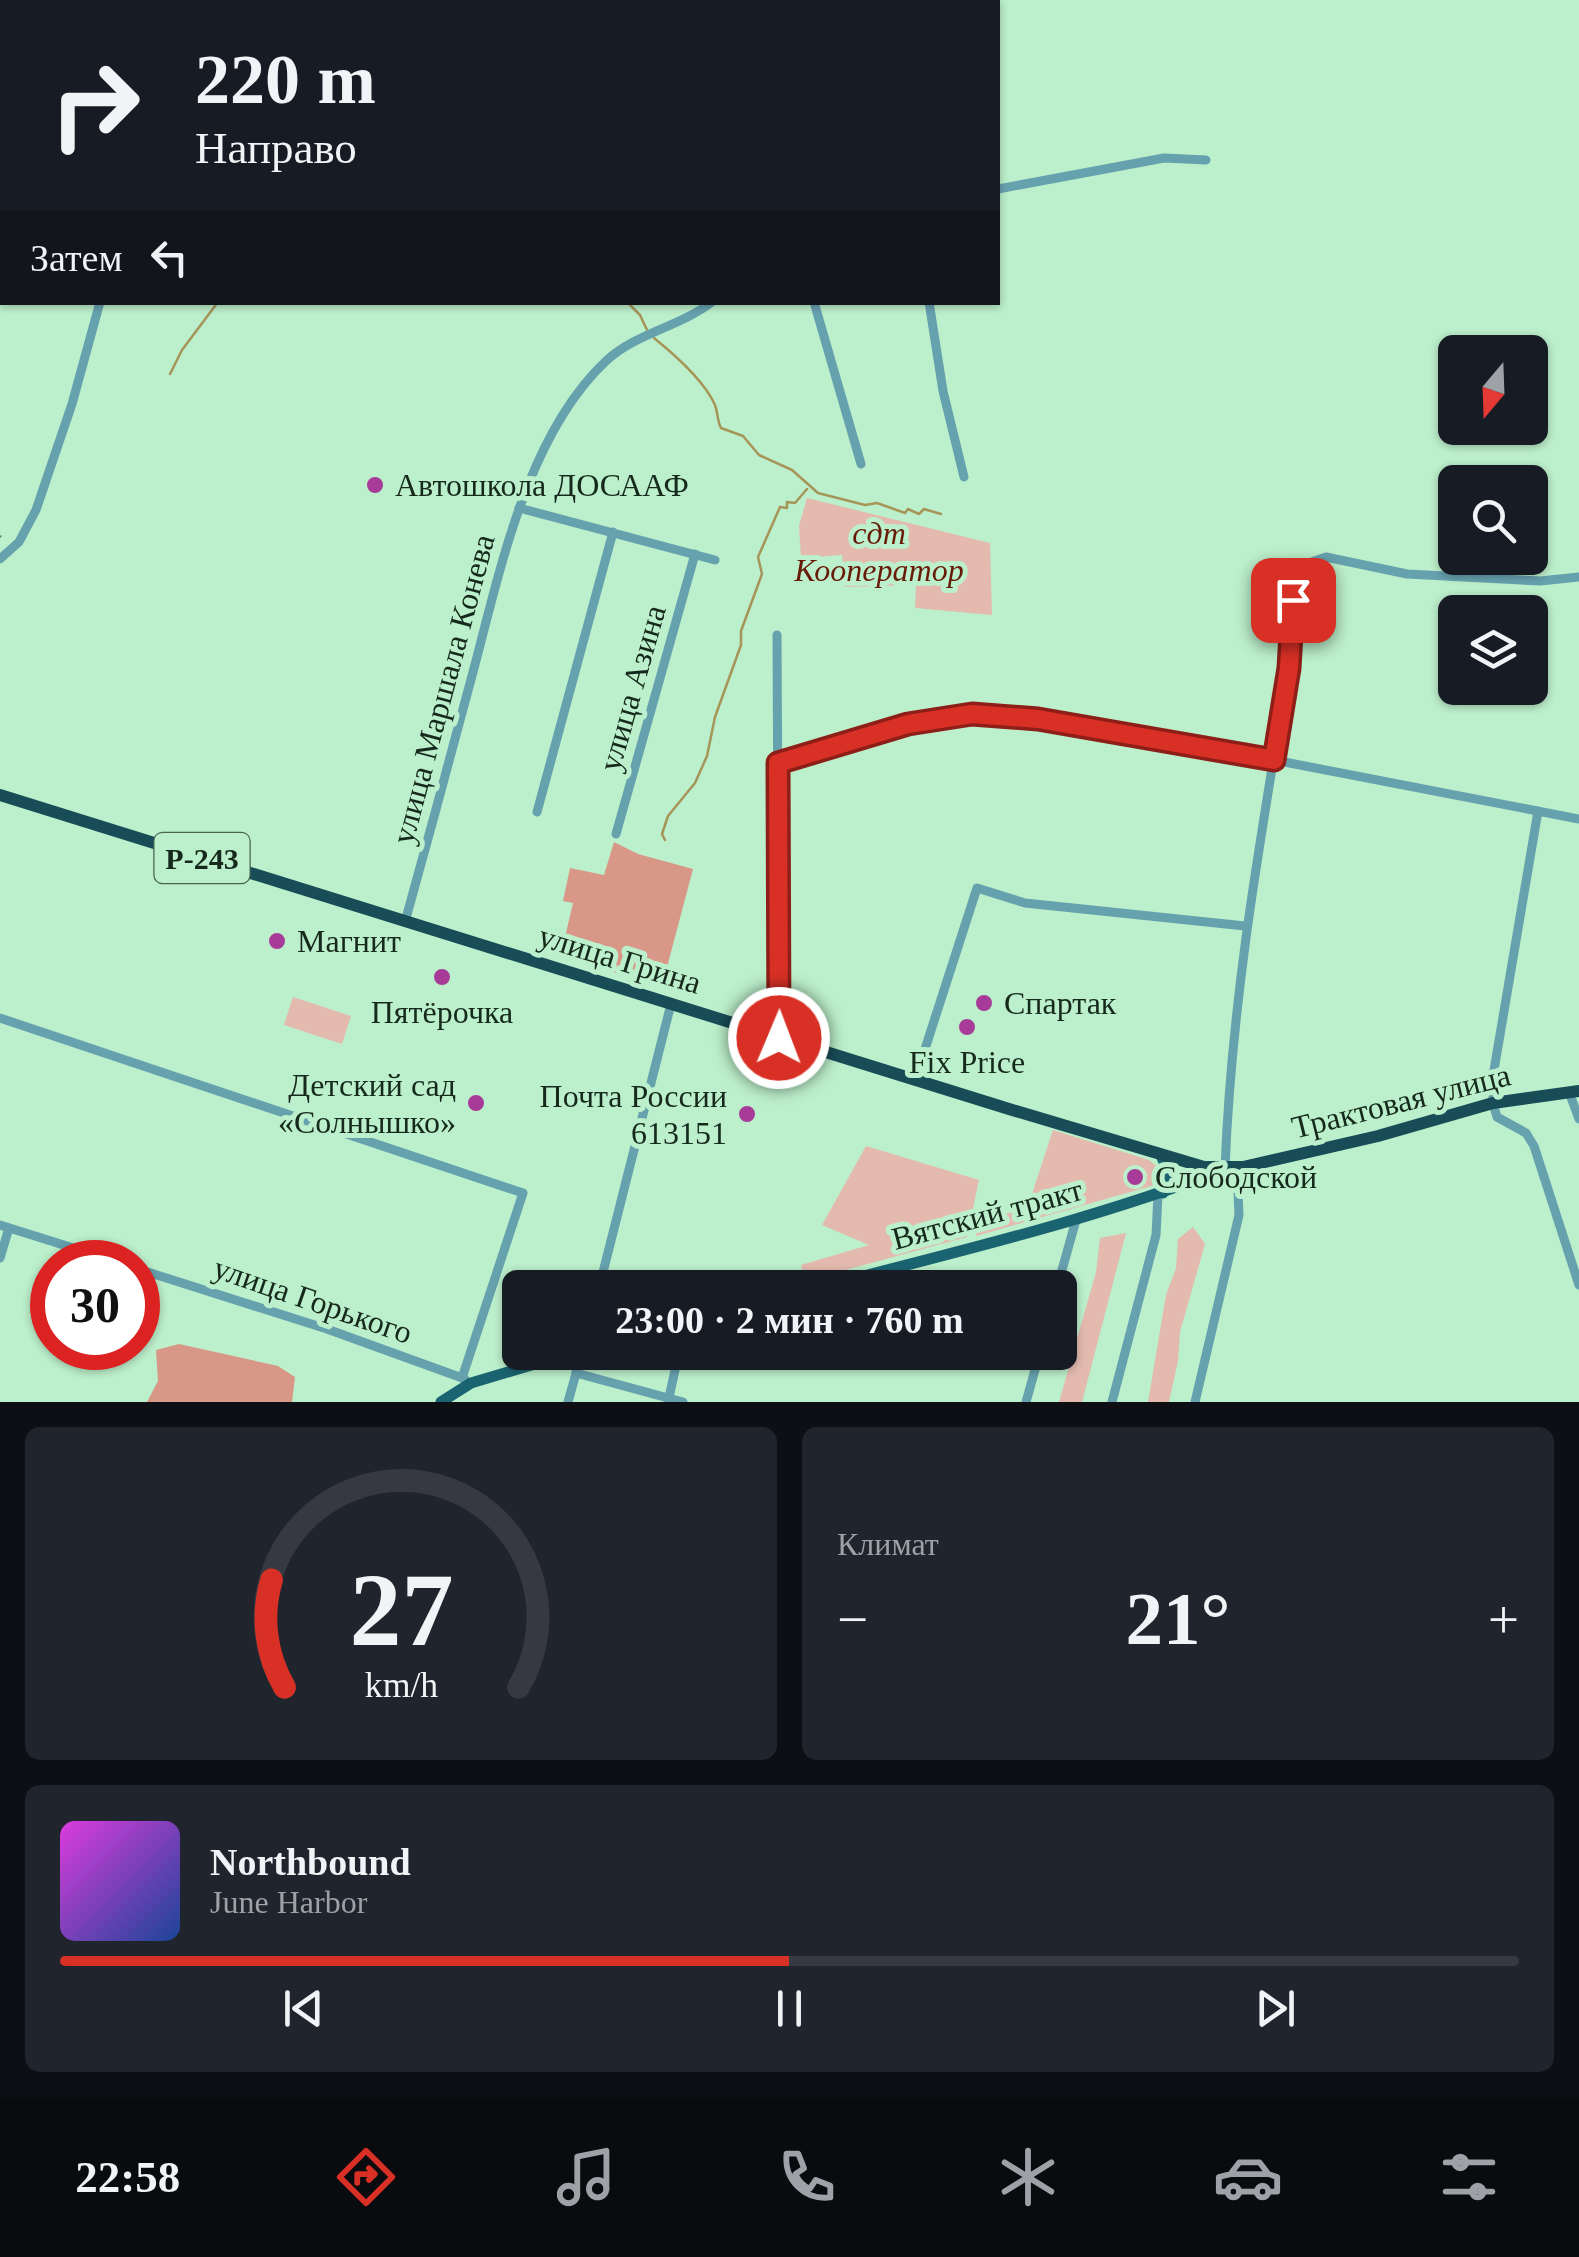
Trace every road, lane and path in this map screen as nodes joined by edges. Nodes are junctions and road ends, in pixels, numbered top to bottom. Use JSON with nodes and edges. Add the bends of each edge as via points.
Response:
{"nodes":[{"id":1,"x":1206,"y":160,"type":"dead end"},
{"id":2,"x":1000,"y":189,"type":"edge"},
{"id":3,"x":99,"y":305,"type":"edge"},
{"id":4,"x":708,"y":305,"type":"edge"},
{"id":5,"x":815,"y":305,"type":"edge"},
{"id":6,"x":930,"y":305,"type":"edge"},
{"id":7,"x":861,"y":464,"type":"dead end"},
{"id":8,"x":964,"y":477,"type":"dead end"},
{"id":9,"x":519,"y":508,"type":"junction"},
{"id":10,"x":612,"y":532,"type":"junction"},
{"id":11,"x":695,"y":554,"type":"junction"},
{"id":12,"x":0,"y":559,"type":"edge"},
{"id":13,"x":715,"y":560,"type":"dead end"},
{"id":14,"x":1579,"y":577,"type":"edge"},
{"id":15,"x":778,"y":635,"type":"dead end"},
{"id":16,"x":1274,"y":760,"type":"junction"},
{"id":17,"x":778,"y":763,"type":"junction"},
{"id":18,"x":0,"y":795,"type":"edge"},
{"id":19,"x":1538,"y":811,"type":"junction"},
{"id":20,"x":537,"y":812,"type":"dead end"},
{"id":21,"x":1579,"y":819,"type":"edge"},
{"id":22,"x":616,"y":834,"type":"dead end"},
{"id":23,"x":405,"y":922,"type":"junction"},
{"id":24,"x":1245,"y":926,"type":"junction"},
{"id":25,"x":671,"y":1004,"type":"junction"},
{"id":26,"x":0,"y":1018,"type":"edge"},
{"id":27,"x":779,"y":1038,"type":"junction"},
{"id":28,"x":916,"y":1080,"type":"junction"},
{"id":29,"x":1574,"y":1092,"type":"edge"},
{"id":30,"x":1493,"y":1103,"type":"junction"},
{"id":31,"x":1579,"y":1118,"type":"edge"},
{"id":32,"x":1161,"y":1155,"type":"junction"},
{"id":33,"x":1231,"y":1168,"type":"junction"},
{"id":34,"x":1160,"y":1194,"type":"junction"},
{"id":35,"x":1076,"y":1220,"type":"junction"},
{"id":36,"x":5,"y":1226,"type":"edge"},
{"id":37,"x":49,"y":1240,"type":"edge"},
{"id":38,"x":0,"y":1258,"type":"edge"},
{"id":39,"x":604,"y":1270,"type":"edge"},
{"id":40,"x":886,"y":1270,"type":"edge"},
{"id":41,"x":1062,"y":1270,"type":"edge"},
{"id":42,"x":160,"y":1275,"type":"edge"},
{"id":43,"x":1579,"y":1285,"type":"edge"},
{"id":44,"x":507,"y":1370,"type":"edge"},
{"id":45,"x":576,"y":1370,"type":"edge"},
{"id":46,"x":675,"y":1370,"type":"edge"},
{"id":47,"x":1035,"y":1370,"type":"edge"},
{"id":48,"x":576,"y":1373,"type":"junction"},
{"id":49,"x":467,"y":1380,"type":"junction"},
{"id":50,"x":669,"y":1400,"type":"edge"},
{"id":51,"x":441,"y":1402,"type":"edge"},
{"id":52,"x":568,"y":1402,"type":"edge"},
{"id":53,"x":683,"y":1402,"type":"edge"},
{"id":54,"x":1026,"y":1402,"type":"edge"},
{"id":55,"x":1112,"y":1402,"type":"edge"},
{"id":56,"x":1195,"y":1402,"type":"edge"}],
"edges":[{"from":1,"to":2,"type":"street","via":[[1164,158]]},
{"from":3,"to":12,"type":"street","via":[[36,510]]},
{"from":4,"to":9,"type":"street","name":"улица Маршала Конева","via":[[608,358],[573,396]]},
{"from":5,"to":7,"type":"street"},
{"from":6,"to":8,"type":"street"},
{"from":9,"to":10,"type":"street"},
{"from":9,"to":23,"type":"street","name":"улица Маршала Конева"},
{"from":10,"to":11,"type":"street"},
{"from":10,"to":20,"type":"street"},
{"from":11,"to":13,"type":"street"},
{"from":11,"to":22,"type":"street","name":"улица Азина"},
{"from":14,"to":16,"type":"street","via":[[1408,574],[1326,557],[1300,566]]},
{"from":15,"to":17,"type":"street"},
{"from":16,"to":17,"type":"street","via":[[972,714],[908,724]]},
{"from":16,"to":19,"type":"street"},
{"from":16,"to":24,"type":"street"},
{"from":17,"to":27,"type":"street"},
{"from":18,"to":23,"type":"highway","name":"улица Грина","number":"Р-243"},
{"from":19,"to":21,"type":"street"},
{"from":19,"to":30,"type":"street"},
{"from":23,"to":25,"type":"highway","name":"улица Грина","number":"Р-243"},
{"from":24,"to":28,"type":"street","via":[[1025,902],[977,888]]},
{"from":24,"to":33,"type":"street","via":[[1228,1086]]},
{"from":25,"to":27,"type":"highway","name":"улица Грина","number":"Р-243"},
{"from":25,"to":39,"type":"street"},
{"from":26,"to":49,"type":"street","via":[[523,1193]]},
{"from":27,"to":28,"type":"highway","name":"улица Грина","number":"Р-243"},
{"from":28,"to":32,"type":"highway","name":"улица Грина","number":"Р-243"},
{"from":29,"to":30,"type":"highway","name":"Трактовая улица","number":"Р-243"},
{"from":29,"to":31,"type":"street"},
{"from":30,"to":33,"type":"highway","name":"Трактовая улица","number":"Р-243"},
{"from":30,"to":43,"type":"street","via":[[1497,1117],[1526,1133],[1534,1146]]},
{"from":32,"to":33,"type":"highway","name":"улица Грина","number":"Р-243"},
{"from":32,"to":34,"type":"main road","via":[[1168,1172]]},
{"from":33,"to":34,"type":"main road","name":"Вятский тракт"},
{"from":33,"to":56,"type":"street","via":[[1239,1215]]},
{"from":34,"to":35,"type":"main road","name":"Вятский тракт"},
{"from":34,"to":55,"type":"street","via":[[1156,1235]]},
{"from":35,"to":40,"type":"main road","name":"Вятский тракт"},
{"from":35,"to":41,"type":"street"},
{"from":36,"to":37,"type":"street"},
{"from":36,"to":38,"type":"street"},
{"from":42,"to":49,"type":"street","name":"улица Горького"},
{"from":44,"to":49,"type":"main road"},
{"from":45,"to":48,"type":"street"},
{"from":46,"to":50,"type":"street"},
{"from":47,"to":54,"type":"street"},
{"from":48,"to":50,"type":"street"},
{"from":48,"to":52,"type":"street"},
{"from":49,"to":51,"type":"main road"},
{"from":50,"to":53,"type":"street"}]}
